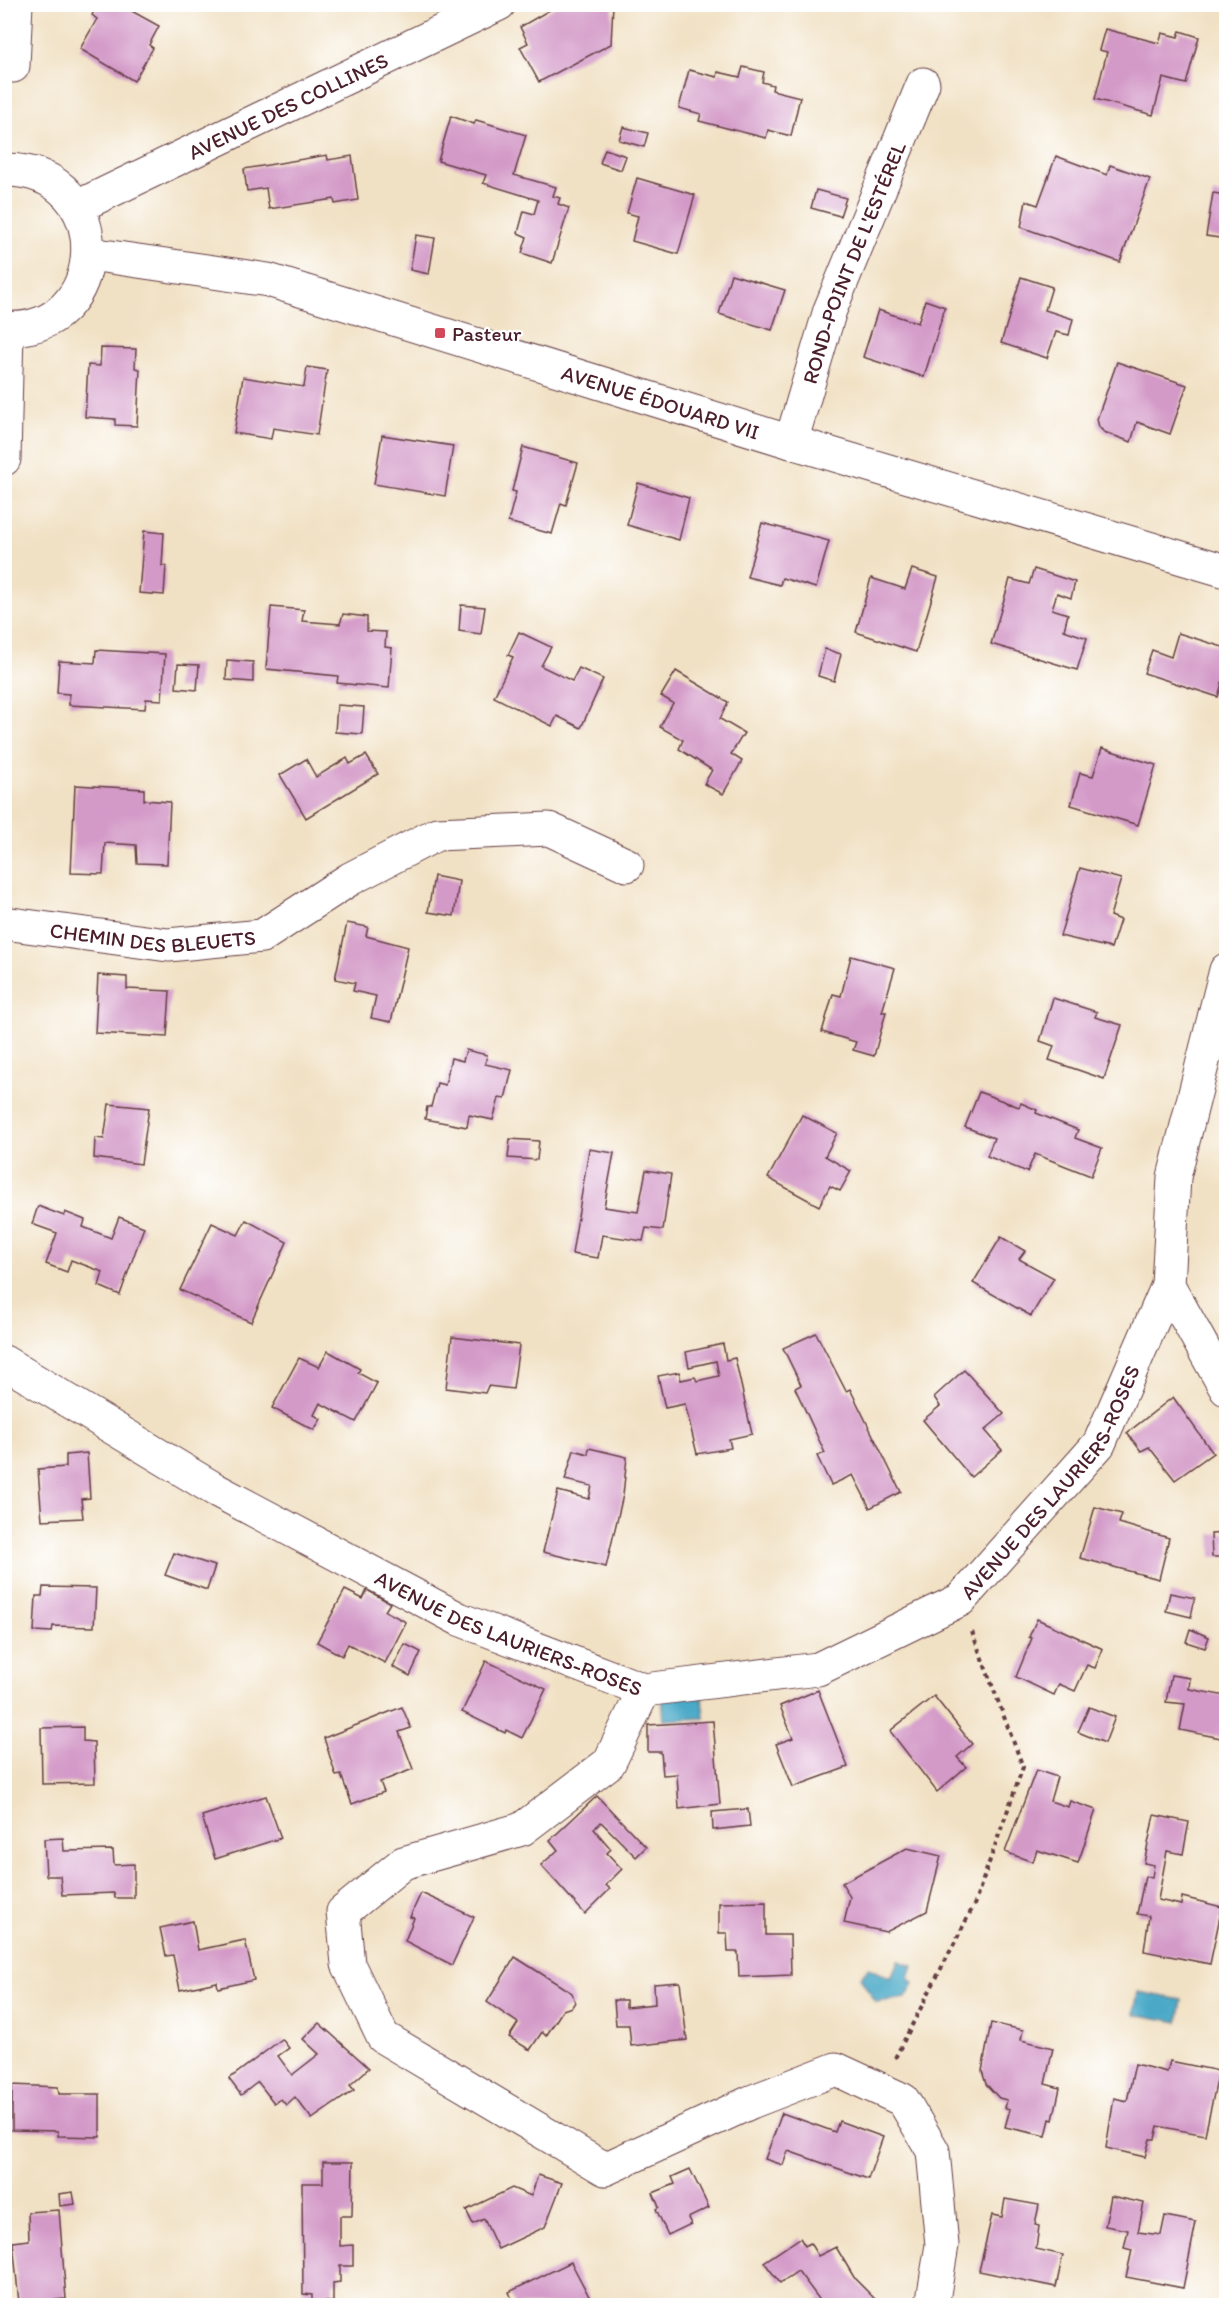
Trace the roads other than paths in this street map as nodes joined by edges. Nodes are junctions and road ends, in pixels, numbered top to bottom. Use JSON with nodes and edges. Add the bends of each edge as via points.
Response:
{"nodes":[{"id":1,"x":16,"y":4,"type":"edge"},
{"id":2,"x":499,"y":4,"type":"edge"},
{"id":3,"x":14,"y":66,"type":"road end"},
{"id":4,"x":923,"y":84,"type":"dead end"},
{"id":5,"x":5,"y":170,"type":"edge"},
{"id":6,"x":77,"y":207,"type":"junction"},
{"id":7,"x":90,"y":254,"type":"junction"},
{"id":8,"x":6,"y":328,"type":"edge"},
{"id":9,"x":791,"y":442,"type":"junction"},
{"id":10,"x":4,"y":459,"type":"edge"},
{"id":11,"x":1227,"y":571,"type":"edge"},
{"id":12,"x":627,"y":865,"type":"dead end"},
{"id":13,"x":4,"y":923,"type":"edge"},
{"id":14,"x":1227,"y":970,"type":"edge"},
{"id":15,"x":1168,"y":1285,"type":"junction"},
{"id":16,"x":4,"y":1362,"type":"edge"},
{"id":17,"x":1227,"y":1389,"type":"edge"},
{"id":18,"x":644,"y":1690,"type":"junction"},
{"id":19,"x":932,"y":2306,"type":"edge"}],
"edges":[{"from":1,"to":3,"type":"street"},
{"from":2,"to":6,"type":"street","name":"AVENUE DES COLLINES"},
{"from":4,"to":9,"type":"street","name":"ROND-POINT DE L'ESTÉREL","via":[[830,310]]},
{"from":5,"to":6,"type":"street","via":[[46,179],[64,191]]},
{"from":6,"to":7,"type":"street","via":[[85,224]]},
{"from":7,"to":8,"type":"street","via":[[81,285],[51,318],[30,326]]},
{"from":7,"to":9,"type":"street","name":"AVENUE ÉDOUARD VII","via":[[268,280]]},
{"from":8,"to":10,"type":"street"},
{"from":9,"to":11,"type":"street","name":"AVENUE ÉDOUARD VII"},
{"from":12,"to":13,"type":"street","name":"CHEMIN DES BLEUETS","via":[[549,829],[437,834],[350,879],[262,936],[168,945]]},
{"from":14,"to":15,"type":"street","via":[[1174,1177]]},
{"from":15,"to":17,"type":"street"},
{"from":15,"to":18,"type":"street","name":"AVENUE DES LAURIERS-ROSES","via":[[1098,1444],[960,1600],[818,1669]]},
{"from":16,"to":18,"type":"street","name":"AVENUE DES LAURIERS-ROSES","via":[[216,1490],[459,1619]]},
{"from":18,"to":19,"type":"street","via":[[609,1763],[522,1828],[403,1863],[343,1912],[348,1964],[383,2037],[605,2169],[750,2102],[836,2069],[903,2100],[933,2151],[942,2245]]}]}
